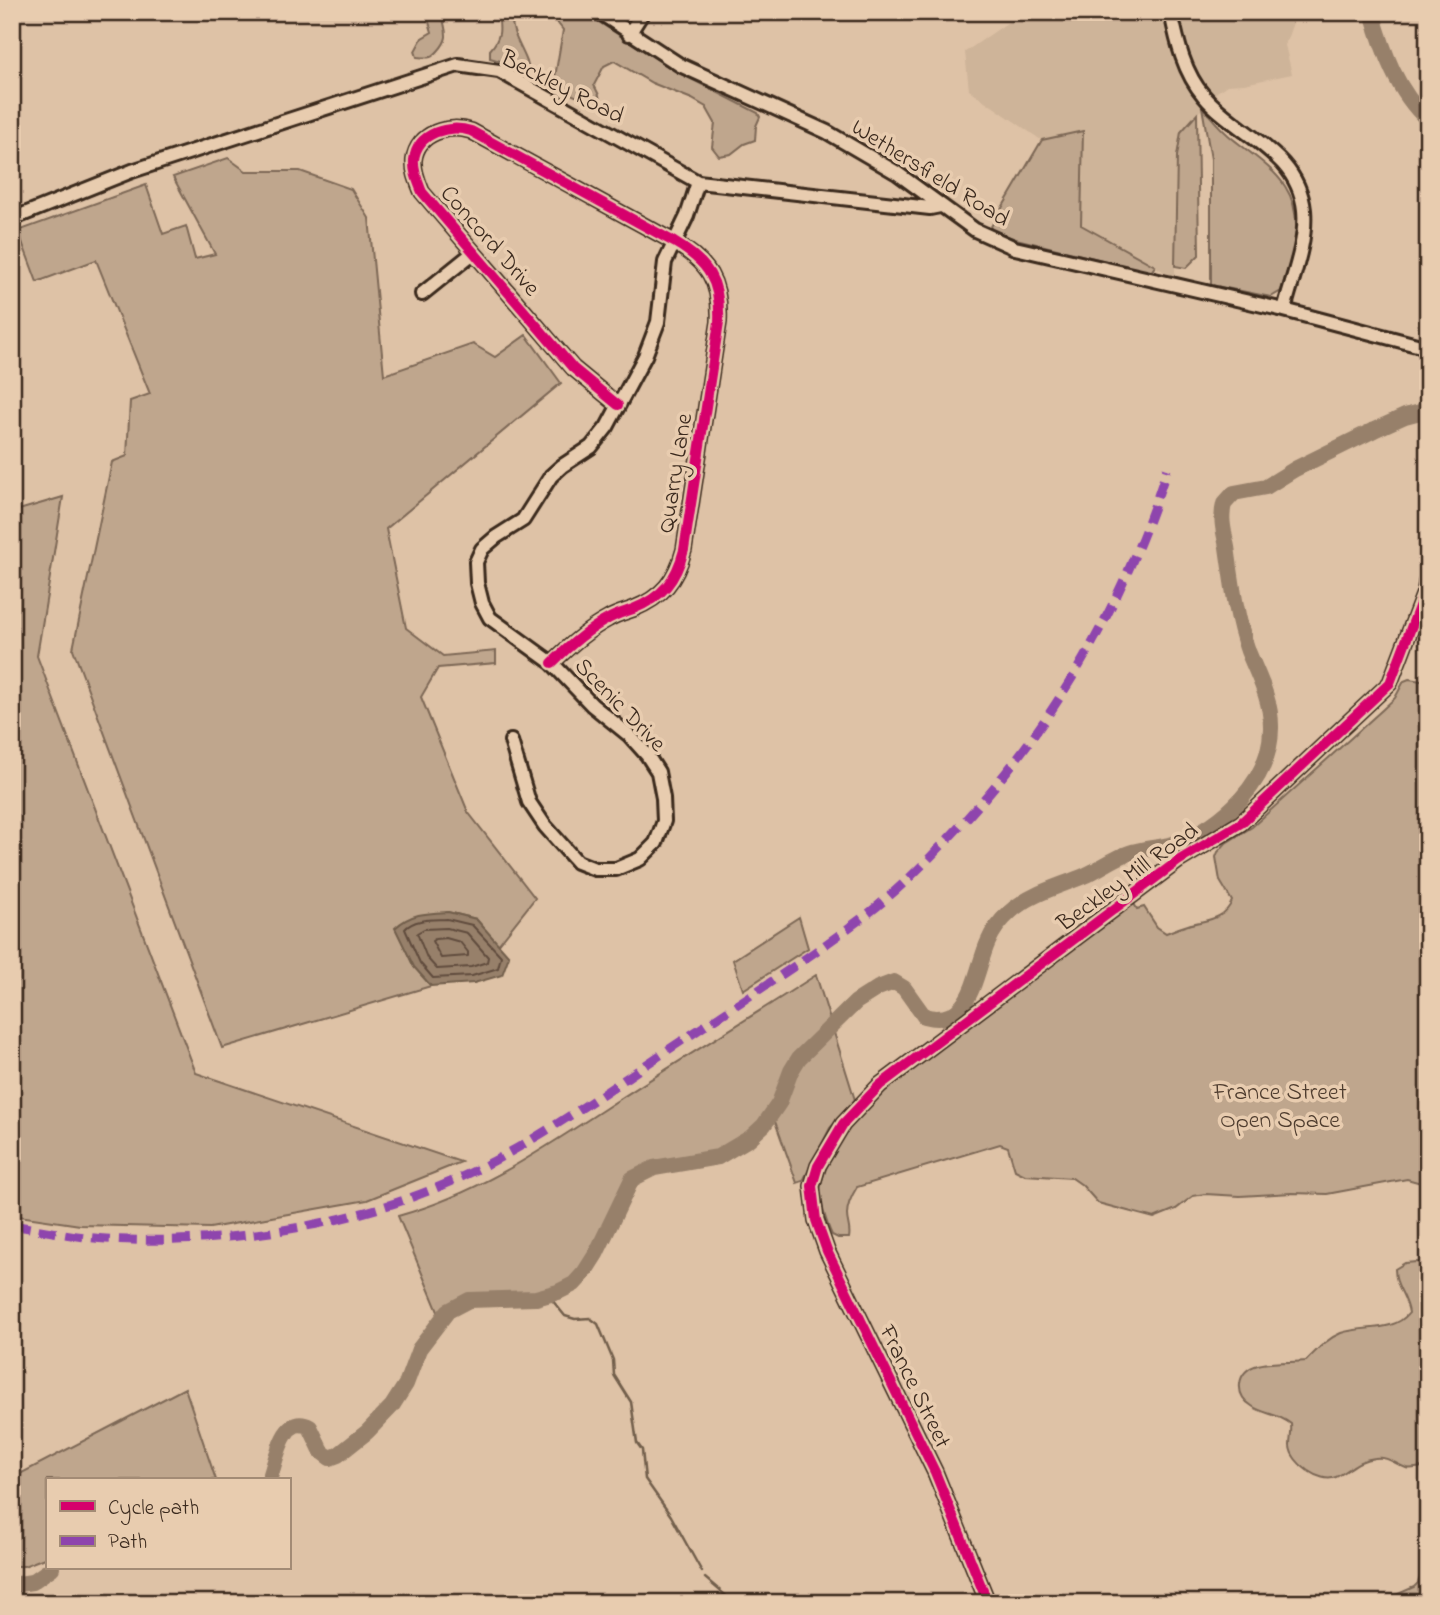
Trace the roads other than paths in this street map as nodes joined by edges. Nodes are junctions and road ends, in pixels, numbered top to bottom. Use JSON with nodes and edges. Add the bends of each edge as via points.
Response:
{"nodes":[{"id":1,"x":598,"y":12,"type":"edge"},
{"id":2,"x":643,"y":12,"type":"edge"},
{"id":3,"x":1171,"y":12,"type":"edge"},
{"id":4,"x":629,"y":34,"type":"junction"},
{"id":5,"x":698,"y":181,"type":"junction"},
{"id":6,"x":940,"y":206,"type":"junction"},
{"id":7,"x":12,"y":219,"type":"edge"},
{"id":8,"x":674,"y":242,"type":"junction"},
{"id":9,"x":473,"y":253,"type":"junction"},
{"id":10,"x":422,"y":294,"type":"dead end"},
{"id":11,"x":1284,"y":310,"type":"junction"},
{"id":12,"x":1428,"y":348,"type":"edge"},
{"id":13,"x":618,"y":405,"type":"junction"},
{"id":14,"x":1428,"y":571,"type":"edge"},
{"id":15,"x":552,"y":663,"type":"junction"},
{"id":16,"x":511,"y":741,"type":"dead end"},
{"id":17,"x":811,"y":1186,"type":"joint"},
{"id":18,"x":988,"y":1603,"type":"edge"}],
"edges":[{"from":1,"to":4,"type":"street","name":"Wethersfield Road"},
{"from":2,"to":4,"type":"street"},
{"from":3,"to":11,"type":"street","via":[[1181,54],[1202,94],[1233,125],[1279,158],[1300,191],[1304,226]]},
{"from":4,"to":6,"type":"street","name":"Wethersfield Road","via":[[680,65],[827,132],[897,173]]},
{"from":5,"to":6,"type":"street","name":"Beckley Road"},
{"from":5,"to":7,"type":"street","name":"Beckley Road","via":[[499,71],[458,65],[132,171]]},
{"from":5,"to":8,"type":"street","name":"Scenic Drive"},
{"from":6,"to":11,"type":"street","name":"Wethersfield Road","via":[[975,230],[1015,248]]},
{"from":8,"to":9,"type":"street","name":"Concord Drive","via":[[471,131],[446,128],[435,132],[416,152],[416,176],[422,192]]},
{"from":8,"to":13,"type":"street","name":"Scenic Drive","via":[[665,262],[658,322]]},
{"from":8,"to":15,"type":"street","name":"Quarry Lane","via":[[703,263],[718,289],[720,305],[684,550],[668,587],[657,597],[594,626]]},
{"from":9,"to":10,"type":"street"},
{"from":9,"to":13,"type":"street","name":"Concord Drive","via":[[573,368]]},
{"from":11,"to":12,"type":"street","name":"Wethersfield Road"},
{"from":13,"to":15,"type":"street","name":"Scenic Drive","via":[[601,436],[551,476],[523,520],[482,549],[476,562],[477,583],[490,618]]},
{"from":14,"to":17,"type":"street","name":"Beckley Mill Road","via":[[1425,591],[1390,683],[1241,823],[1178,861],[880,1085],[843,1124]]},
{"from":15,"to":16,"type":"street","name":"Scenic Drive","via":[[629,735],[658,772],[664,821],[656,843],[640,859],[616,869],[595,869],[577,862],[529,802]]},
{"from":17,"to":18,"type":"street","name":"France Street","via":[[827,1251],[935,1472]]}]}
